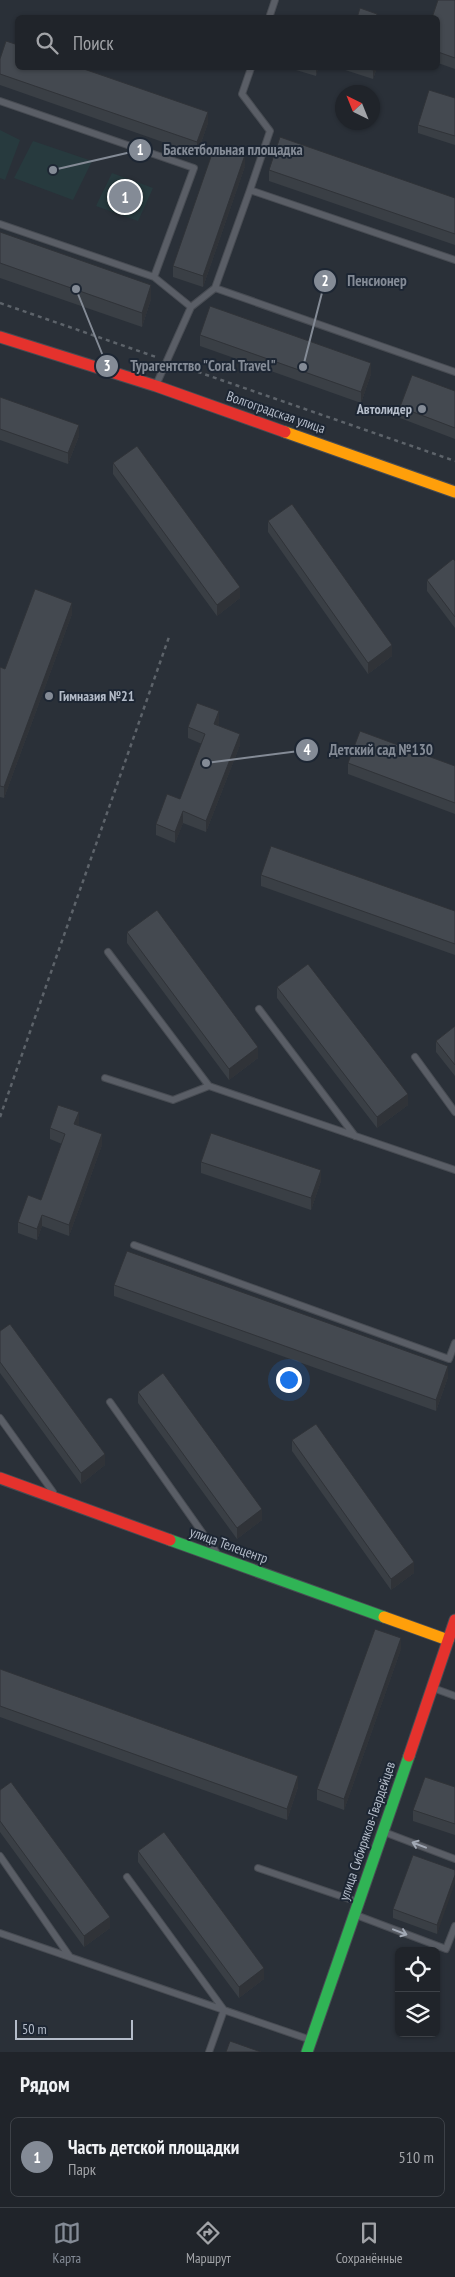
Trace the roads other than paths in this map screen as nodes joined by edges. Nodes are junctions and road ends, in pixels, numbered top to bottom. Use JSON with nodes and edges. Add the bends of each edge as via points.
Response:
{"nodes":[{"id":1,"x":275,"y":0,"type":"edge"},
{"id":2,"x":270,"y":15,"type":"edge"},
{"id":3,"x":250,"y":70,"type":"edge"},
{"id":4,"x":0,"y":101,"type":"edge"},
{"id":5,"x":250,"y":190,"type":"junction"},
{"id":6,"x":0,"y":224,"type":"edge"},
{"id":7,"x":455,"y":260,"type":"edge"},
{"id":8,"x":154,"y":277,"type":"junction"},
{"id":9,"x":215,"y":288,"type":"junction"},
{"id":10,"x":191,"y":307,"type":"junction"},
{"id":11,"x":0,"y":337,"type":"edge"},
{"id":12,"x":455,"y":372,"type":"edge"},
{"id":13,"x":156,"y":386,"type":"junction"},
{"id":14,"x":455,"y":492,"type":"edge"},
{"id":15,"x":108,"y":952,"type":"dead end"},
{"id":16,"x":259,"y":1009,"type":"dead end"},
{"id":17,"x":415,"y":1057,"type":"dead end"},
{"id":18,"x":105,"y":1078,"type":"dead end"},
{"id":19,"x":209,"y":1086,"type":"junction"},
{"id":20,"x":455,"y":1112,"type":"edge"},
{"id":21,"x":355,"y":1136,"type":"junction"},
{"id":22,"x":455,"y":1170,"type":"edge"},
{"id":23,"x":134,"y":1245,"type":"dead end"},
{"id":24,"x":455,"y":1343,"type":"edge"},
{"id":25,"x":110,"y":1402,"type":"dead end"},
{"id":26,"x":0,"y":1418,"type":"edge"},
{"id":27,"x":0,"y":1478,"type":"edge"},
{"id":28,"x":58,"y":1499,"type":"junction"},
{"id":29,"x":220,"y":1558,"type":"junction"},
{"id":30,"x":455,"y":1622,"type":"edge"},
{"id":31,"x":448,"y":1640,"type":"junction"},
{"id":32,"x":432,"y":1688,"type":"junction"},
{"id":33,"x":455,"y":1696,"type":"edge"},
{"id":34,"x":383,"y":1832,"type":"junction"},
{"id":35,"x":0,"y":1856,"type":"edge"},
{"id":36,"x":455,"y":1859,"type":"edge"},
{"id":37,"x":258,"y":1868,"type":"dead end"},
{"id":38,"x":127,"y":1877,"type":"dead end"},
{"id":39,"x":359,"y":1902,"type":"junction"},
{"id":40,"x":354,"y":1915,"type":"junction"},
{"id":41,"x":455,"y":1926,"type":"edge"},
{"id":42,"x":0,"y":1933,"type":"edge"},
{"id":43,"x":70,"y":1957,"type":"junction"},
{"id":44,"x":224,"y":2010,"type":"junction"},
{"id":45,"x":312,"y":2040,"type":"junction"},
{"id":46,"x":209,"y":2052,"type":"edge"},
{"id":47,"x":307,"y":2052,"type":"edge"}],
"edges":[{"from":1,"to":2,"type":"lane"},
{"from":3,"to":5,"type":"lane","via":[[242,94],[270,131]]},
{"from":4,"to":8,"type":"lane","via":[[194,168]]},
{"from":5,"to":7,"type":"lane"},
{"from":5,"to":9,"type":"lane"},
{"from":6,"to":8,"type":"lane"},
{"from":8,"to":10,"type":"lane"},
{"from":9,"to":10,"type":"lane"},
{"from":9,"to":12,"type":"lane"},
{"from":10,"to":13,"type":"lane"},
{"from":11,"to":13,"type":"street","name":"Волгоградская улица"},
{"from":13,"to":14,"type":"street","name":"Волгоградская улица"},
{"from":15,"to":19,"type":"lane"},
{"from":16,"to":21,"type":"lane"},
{"from":17,"to":20,"type":"lane"},
{"from":18,"to":19,"type":"lane","via":[[173,1100]]},
{"from":19,"to":21,"type":"lane"},
{"from":21,"to":22,"type":"lane"},
{"from":23,"to":24,"type":"lane","via":[[449,1359]]},
{"from":25,"to":29,"type":"lane"},
{"from":26,"to":28,"type":"lane"},
{"from":27,"to":28,"type":"street","name":"улица Телецентр"},
{"from":28,"to":29,"type":"street","name":"улица Телецентр"},
{"from":29,"to":31,"type":"street","name":"улица Телецентр"},
{"from":30,"to":31,"type":"street","name":"улица Сибиряков-Гвардейцев"},
{"from":31,"to":32,"type":"street","name":"улица Сибиряков-Гвардейцев"},
{"from":32,"to":33,"type":"lane"},
{"from":32,"to":34,"type":"street","name":"улица Сибиряков-Гвардейцев"},
{"from":36,"to":34,"type":"lane","one_way":true},
{"from":34,"to":39,"type":"street","name":"улица Сибиряков-Гвардейцев"},
{"from":35,"to":43,"type":"lane"},
{"from":37,"to":39,"type":"lane"},
{"from":38,"to":44,"type":"lane"},
{"from":39,"to":40,"type":"street","name":"улица Сибиряков-Гвардейцев"},
{"from":40,"to":41,"type":"lane","one_way":true,"via":[[446,1949]]},
{"from":40,"to":45,"type":"street","name":"улица Сибиряков-Гвардейцев"},
{"from":42,"to":43,"type":"lane"},
{"from":43,"to":44,"type":"lane"},
{"from":44,"to":45,"type":"lane"},
{"from":44,"to":46,"type":"lane"},
{"from":45,"to":47,"type":"street","name":"улица Сибиряков-Гвардейцев"}]}
